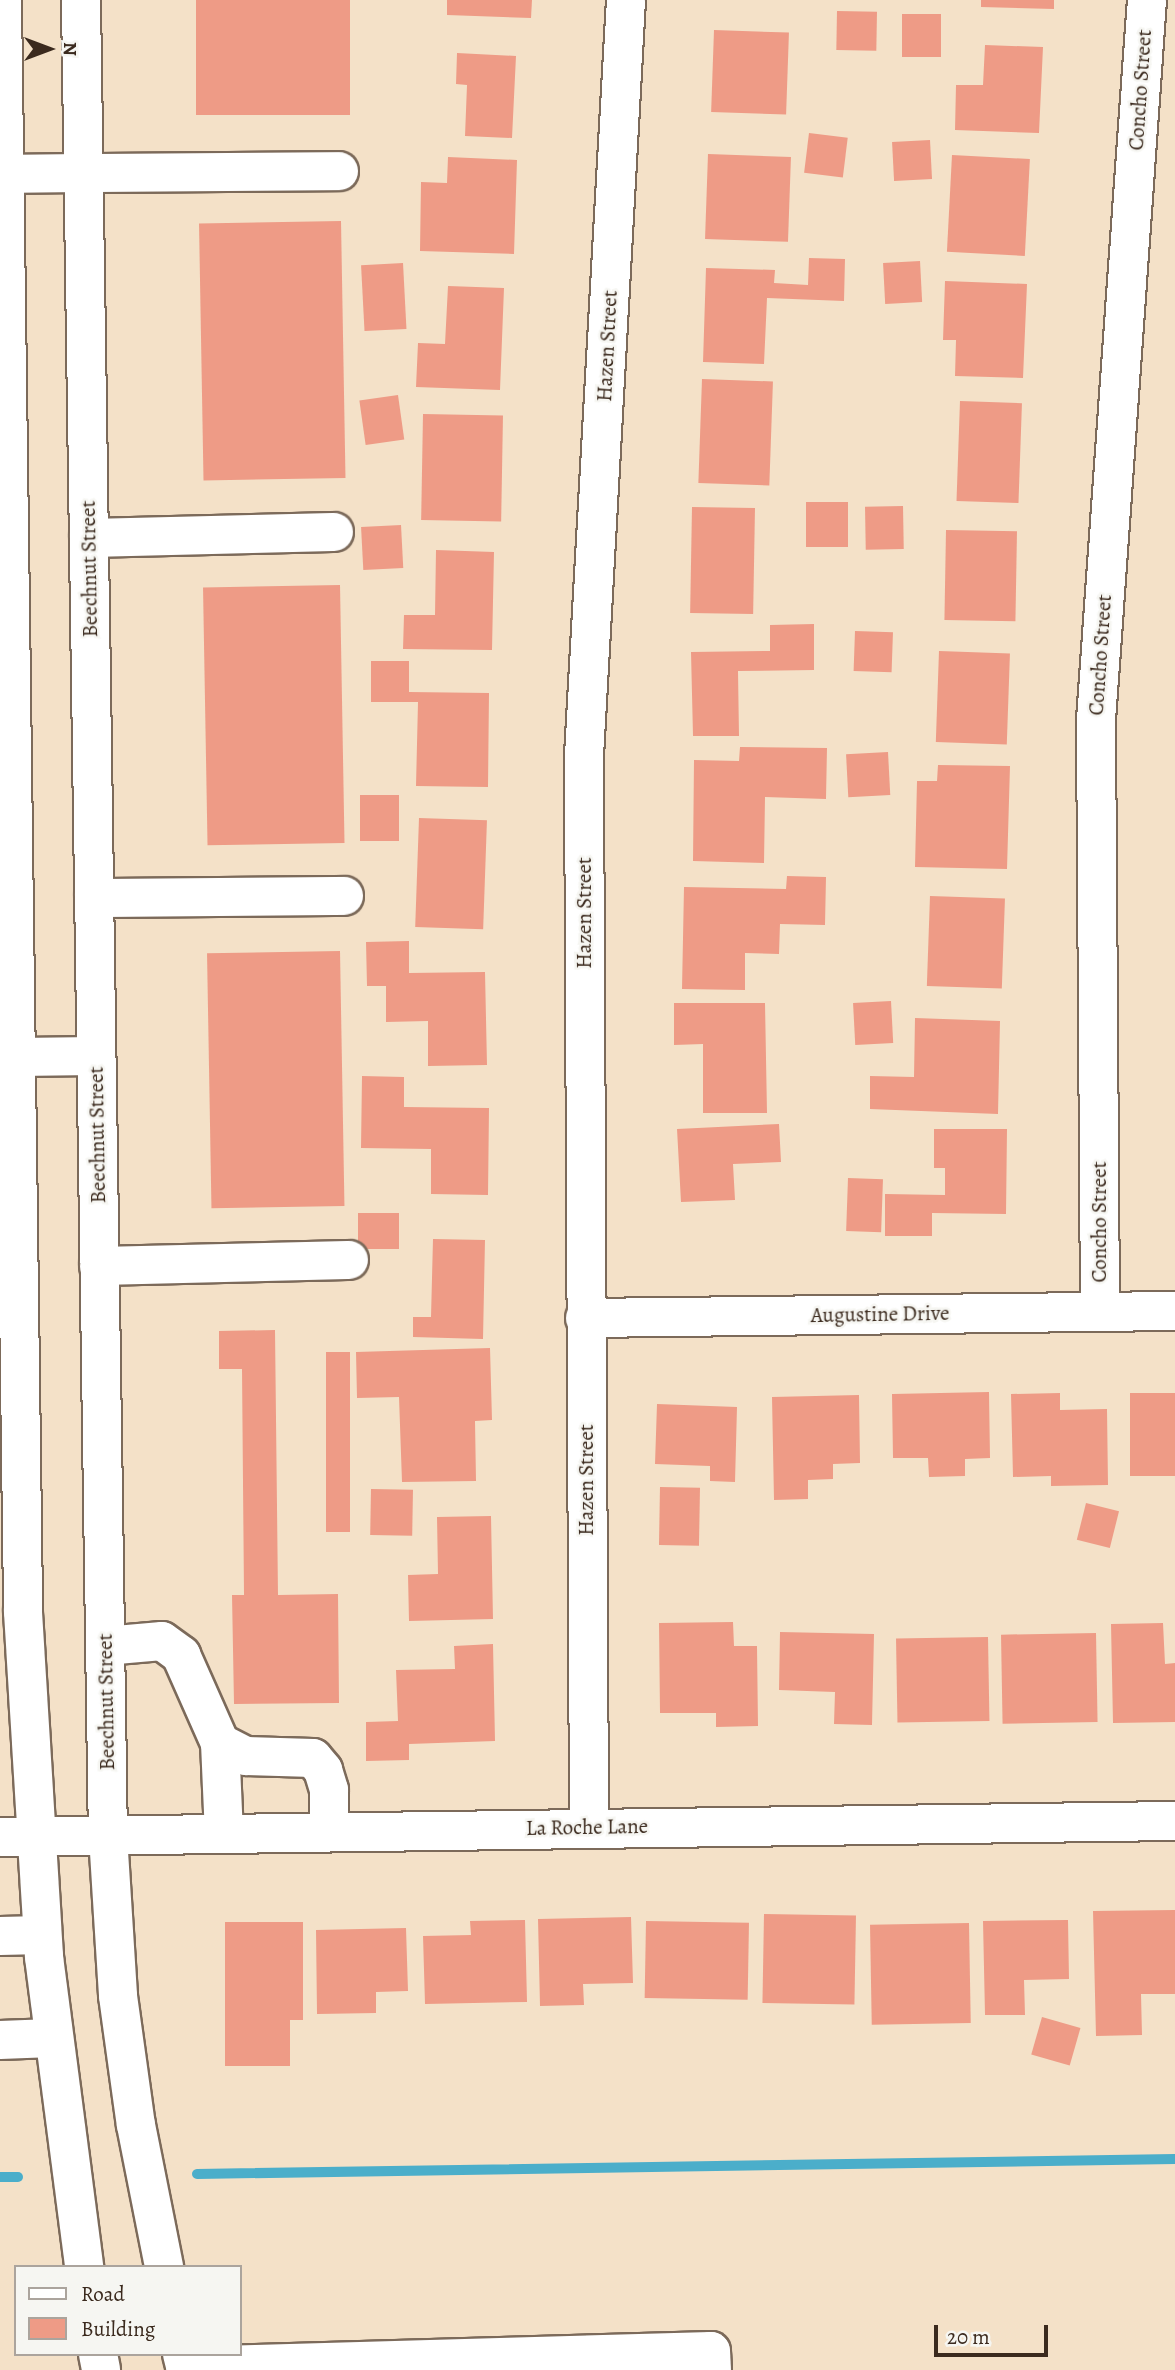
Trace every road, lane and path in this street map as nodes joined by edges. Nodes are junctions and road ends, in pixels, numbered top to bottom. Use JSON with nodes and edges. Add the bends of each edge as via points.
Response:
{"nodes":[{"id":1,"x":2,"y":0,"type":"edge"},
{"id":2,"x":81,"y":0,"type":"edge"},
{"id":3,"x":626,"y":0,"type":"edge"},
{"id":4,"x":1147,"y":0,"type":"edge"},
{"id":5,"x":339,"y":171,"type":"dead end"},
{"id":6,"x":83,"y":173,"type":"junction"},
{"id":7,"x":4,"y":174,"type":"junction"},
{"id":8,"x":334,"y":532,"type":"dead end"},
{"id":9,"x":89,"y":538,"type":"junction"},
{"id":10,"x":6,"y":810,"type":"edge"},
{"id":11,"x":344,"y":896,"type":"dead end"},
{"id":12,"x":94,"y":898,"type":"junction"},
{"id":13,"x":96,"y":1056,"type":"junction"},
{"id":14,"x":16,"y":1057,"type":"junction"},
{"id":15,"x":349,"y":1260,"type":"dead end"},
{"id":16,"x":99,"y":1266,"type":"junction"},
{"id":17,"x":1175,"y":1311,"type":"edge"},
{"id":18,"x":1100,"y":1312,"type":"junction"},
{"id":19,"x":585,"y":1318,"type":"junction"},
{"id":20,"x":105,"y":1646,"type":"junction"},
{"id":21,"x":220,"y":1743,"type":"junction"},
{"id":22,"x":1175,"y":1821,"type":"edge"},
{"id":23,"x":589,"y":1826,"type":"junction"},
{"id":24,"x":328,"y":1831,"type":"junction"},
{"id":25,"x":224,"y":1833,"type":"junction"},
{"id":26,"x":108,"y":1836,"type":"junction"},
{"id":27,"x":18,"y":1837,"type":"edge"},
{"id":28,"x":0,"y":1936,"type":"edge"},
{"id":29,"x":42,"y":1936,"type":"junction"},
{"id":30,"x":52,"y":2039,"type":"junction"},
{"id":31,"x":0,"y":2040,"type":"edge"},
{"id":32,"x":84,"y":2265,"type":"edge"},
{"id":33,"x":164,"y":2265,"type":"edge"},
{"id":34,"x":184,"y":2363,"type":"edge"},
{"id":35,"x":712,"y":2370,"type":"edge"}],
"edges":[{"from":1,"to":7,"type":"street"},
{"from":2,"to":6,"type":"street","name":"Beechnut Street"},
{"from":3,"to":19,"type":"street","name":"Hazen Street","via":[[584,757]]},
{"from":4,"to":18,"type":"street","name":"Concho Street","via":[[1096,720]]},
{"from":5,"to":6,"type":"street"},
{"from":6,"to":7,"type":"street"},
{"from":6,"to":9,"type":"street","name":"Beechnut Street"},
{"from":7,"to":10,"type":"street"},
{"from":8,"to":9,"type":"street"},
{"from":9,"to":12,"type":"street","name":"Beechnut Street"},
{"from":10,"to":14,"type":"street"},
{"from":11,"to":12,"type":"street"},
{"from":12,"to":13,"type":"street","name":"Beechnut Street"},
{"from":13,"to":14,"type":"street"},
{"from":13,"to":16,"type":"street","name":"Beechnut Street"},
{"from":14,"to":27,"type":"street","via":[[23,1612]]},
{"from":15,"to":16,"type":"street"},
{"from":16,"to":20,"type":"street","name":"Beechnut Street"},
{"from":17,"to":18,"type":"street","name":"Augustine Drive"},
{"from":18,"to":19,"type":"street","name":"Augustine Drive"},
{"from":19,"to":23,"type":"street","name":"Hazen Street"},
{"from":20,"to":21,"type":"street","via":[[162,1641],[181,1655]]},
{"from":20,"to":26,"type":"street","name":"Beechnut Street"},
{"from":21,"to":24,"type":"street","via":[[246,1756],[313,1758],[324,1770],[329,1790]]},
{"from":21,"to":25,"type":"street"},
{"from":22,"to":23,"type":"street","name":"La Roche Lane"},
{"from":23,"to":24,"type":"street","name":"La Roche Lane"},
{"from":24,"to":25,"type":"street","name":"La Roche Lane"},
{"from":25,"to":26,"type":"street","name":"La Roche Lane"},
{"from":26,"to":27,"type":"street","name":"La Roche Lane"},
{"from":26,"to":33,"type":"street","name":"Beechnut Street","via":[[118,1996],[136,2124]]},
{"from":27,"to":29,"type":"street"},
{"from":28,"to":29,"type":"street"},
{"from":29,"to":30,"type":"street"},
{"from":30,"to":31,"type":"street"},
{"from":30,"to":32,"type":"street"},
{"from":34,"to":35,"type":"street","via":[[711,2351]]}]}
